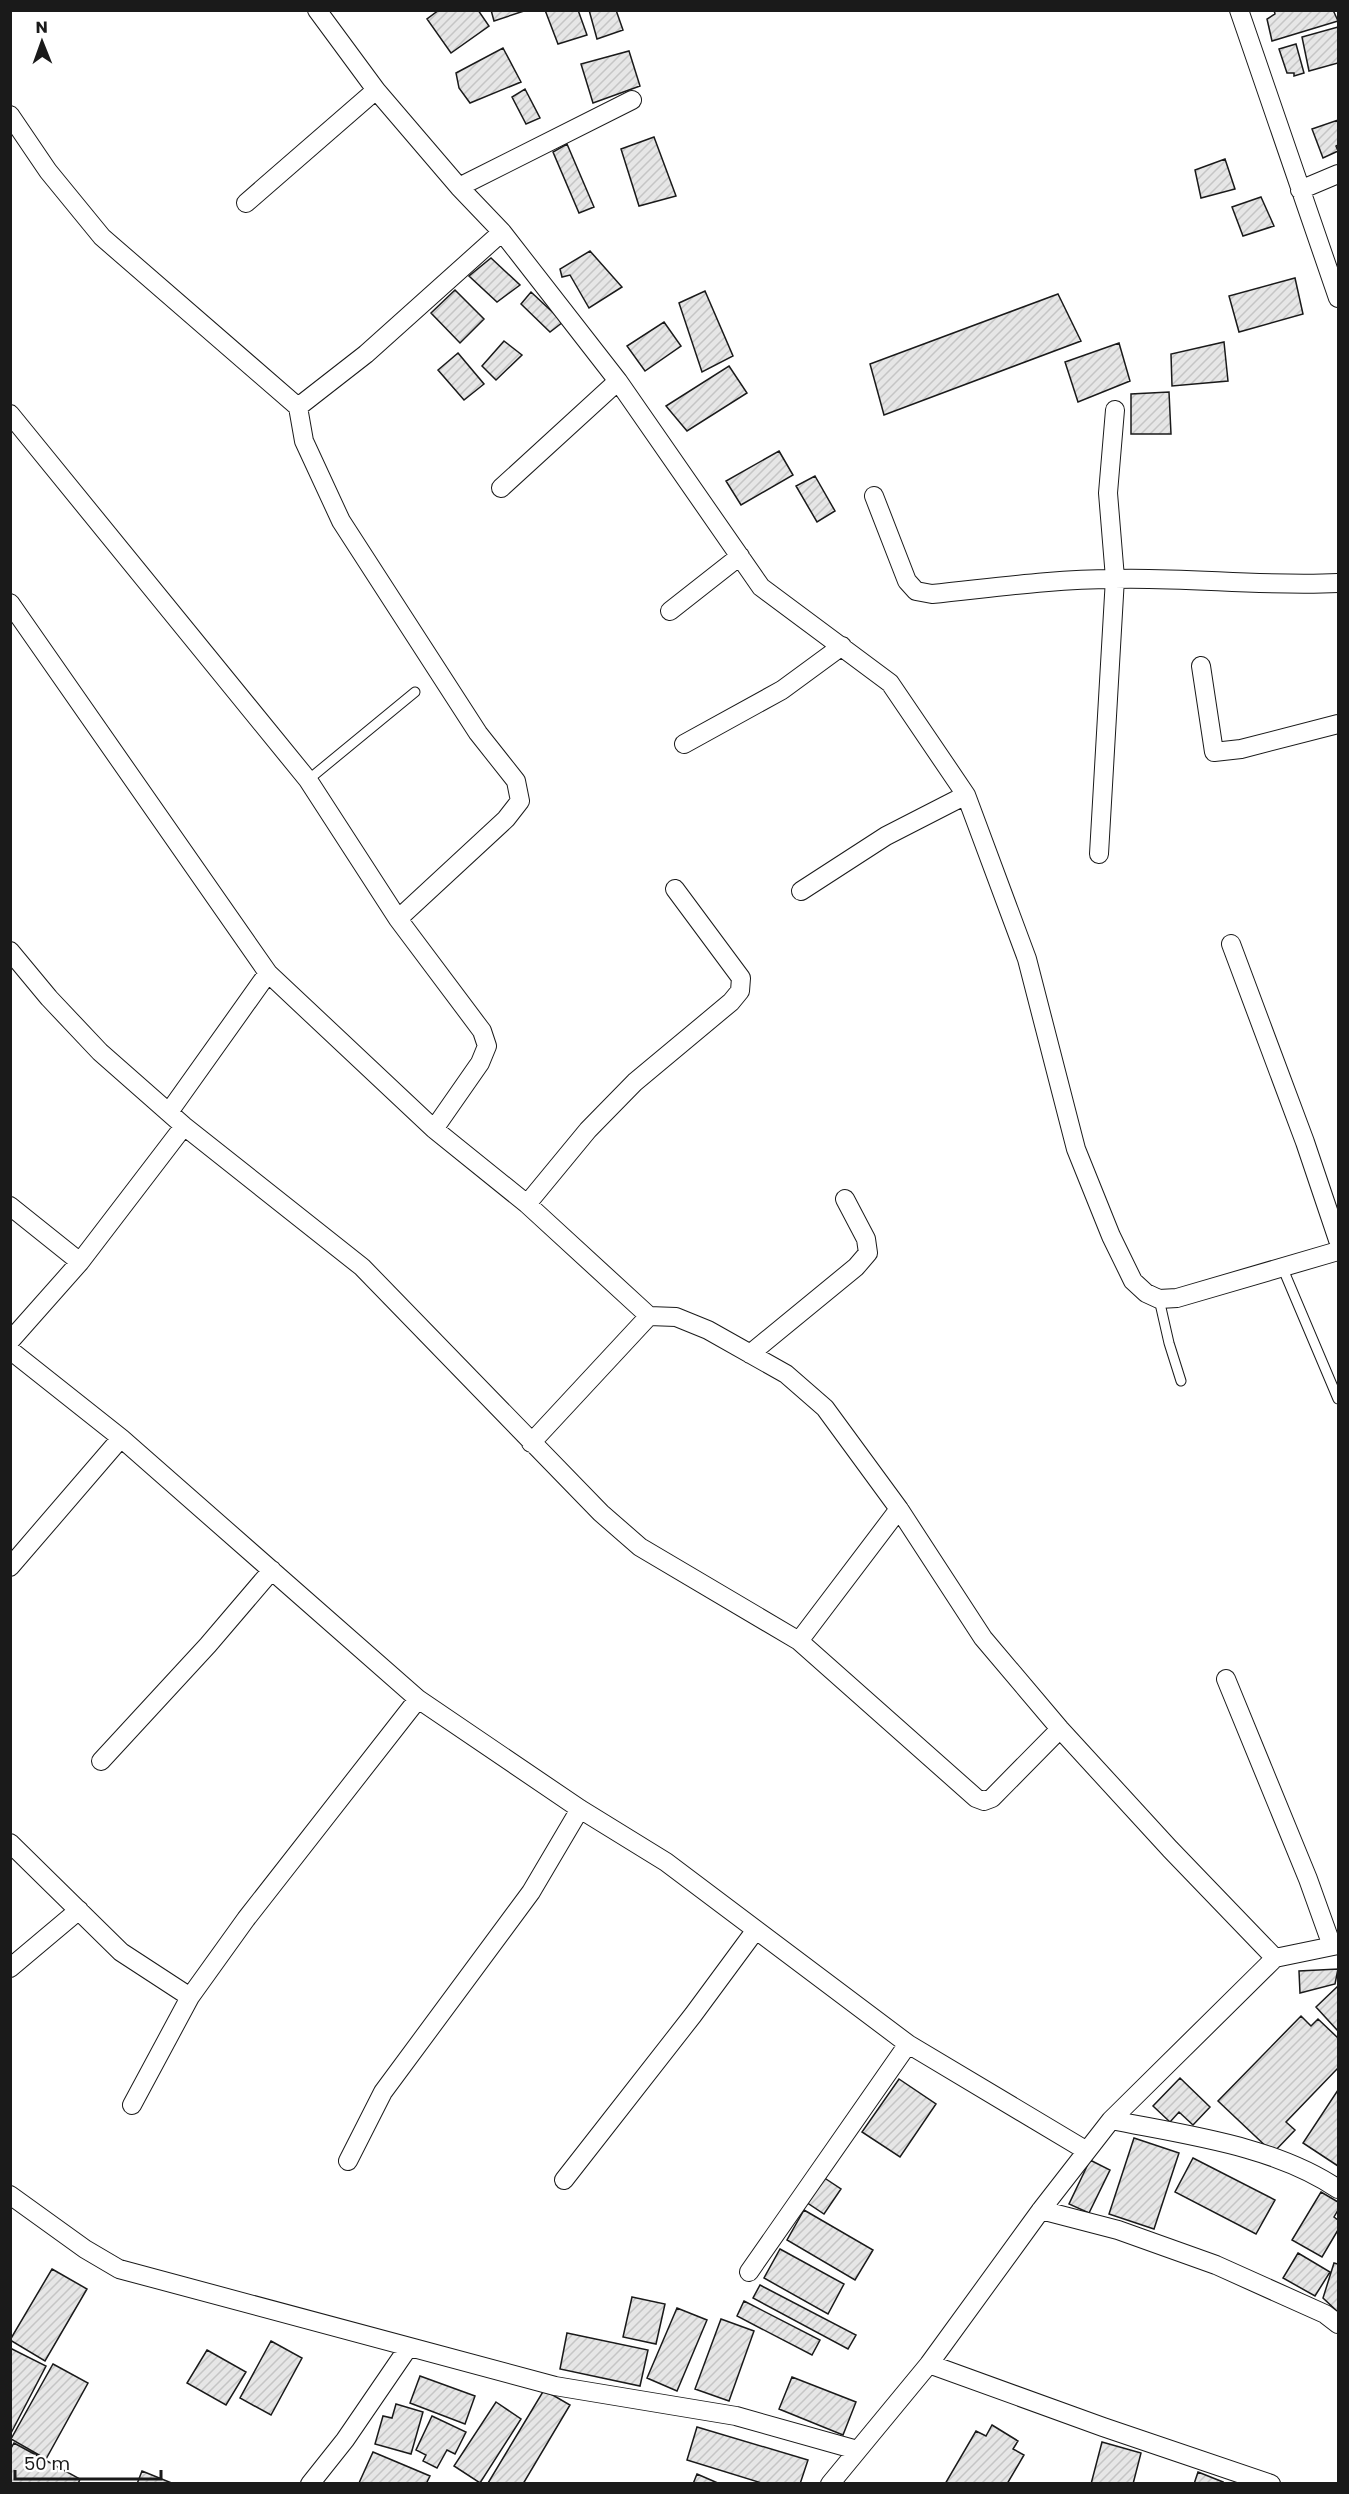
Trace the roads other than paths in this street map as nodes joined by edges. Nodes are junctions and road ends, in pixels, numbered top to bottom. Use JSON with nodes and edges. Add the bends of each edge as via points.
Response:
{"nodes":[{"id":1,"x":317,"y":10,"type":"edge"},
{"id":2,"x":1239,"y":10,"type":"edge"},
{"id":3,"x":376,"y":90,"type":"junction"},
{"id":4,"x":632,"y":100,"type":"dead end"},
{"id":5,"x":10,"y":115,"type":"edge"},
{"id":6,"x":1338,"y":174,"type":"edge"},
{"id":7,"x":459,"y":187,"type":"junction"},
{"id":8,"x":1300,"y":190,"type":"junction"},
{"id":9,"x":246,"y":203,"type":"dead end"},
{"id":10,"x":502,"y":232,"type":"junction"},
{"id":11,"x":1338,"y":298,"type":"edge"},
{"id":12,"x":618,"y":381,"type":"junction"},
{"id":13,"x":298,"y":407,"type":"junction"},
{"id":14,"x":1115,"y":410,"type":"dead end"},
{"id":15,"x":10,"y":414,"type":"edge"},
{"id":16,"x":501,"y":488,"type":"dead end"},
{"id":17,"x":874,"y":496,"type":"dead end"},
{"id":18,"x":740,"y":556,"type":"junction"},
{"id":19,"x":1115,"y":579,"type":"junction"},
{"id":20,"x":1338,"y":583,"type":"edge"},
{"id":21,"x":10,"y":603,"type":"edge"},
{"id":22,"x":670,"y":611,"type":"dead end"},
{"id":23,"x":842,"y":646,"type":"junction"},
{"id":24,"x":1201,"y":666,"type":"dead end"},
{"id":25,"x":415,"y":692,"type":"dead end"},
{"id":26,"x":1338,"y":724,"type":"edge"},
{"id":27,"x":684,"y":744,"type":"dead end"},
{"id":28,"x":308,"y":780,"type":"junction"},
{"id":29,"x":966,"y":795,"type":"junction"},
{"id":30,"x":1098,"y":854,"type":"dead end"},
{"id":31,"x":675,"y":889,"type":"dead end"},
{"id":32,"x":801,"y":891,"type":"dead end"},
{"id":33,"x":398,"y":919,"type":"junction"},
{"id":34,"x":1231,"y":944,"type":"dead end"},
{"id":35,"x":10,"y":951,"type":"edge"},
{"id":36,"x":268,"y":973,"type":"junction"},
{"id":37,"x":169,"y":1112,"type":"junction"},
{"id":38,"x":184,"y":1126,"type":"junction"},
{"id":39,"x":434,"y":1129,"type":"junction"},
{"id":40,"x":845,"y":1198,"type":"dead end"},
{"id":41,"x":527,"y":1204,"type":"junction"},
{"id":42,"x":10,"y":1206,"type":"edge"},
{"id":43,"x":1338,"y":1240,"type":"edge"},
{"id":44,"x":1338,"y":1251,"type":"edge"},
{"id":45,"x":80,"y":1262,"type":"junction"},
{"id":46,"x":1283,"y":1269,"type":"junction"},
{"id":47,"x":1160,"y":1299,"type":"junction"},
{"id":48,"x":649,"y":1316,"type":"junction"},
{"id":49,"x":10,"y":1341,"type":"edge"},
{"id":50,"x":10,"y":1350,"type":"edge"},
{"id":51,"x":750,"y":1354,"type":"junction"},
{"id":52,"x":1181,"y":1381,"type":"dead end"},
{"id":53,"x":1338,"y":1399,"type":"edge"},
{"id":54,"x":121,"y":1438,"type":"junction"},
{"id":55,"x":531,"y":1443,"type":"junction"},
{"id":56,"x":899,"y":1509,"type":"junction"},
{"id":57,"x":10,"y":1567,"type":"edge"},
{"id":58,"x":272,"y":1570,"type":"junction"},
{"id":59,"x":799,"y":1641,"type":"junction"},
{"id":60,"x":1226,"y":1679,"type":"dead end"},
{"id":61,"x":418,"y":1699,"type":"junction"},
{"id":62,"x":1060,"y":1728,"type":"junction"},
{"id":63,"x":101,"y":1761,"type":"dead end"},
{"id":64,"x":580,"y":1809,"type":"junction"},
{"id":65,"x":10,"y":1843,"type":"edge"},
{"id":66,"x":79,"y":1910,"type":"junction"},
{"id":67,"x":755,"y":1931,"type":"junction"},
{"id":68,"x":1335,"y":1946,"type":"edge"},
{"id":69,"x":1275,"y":1958,"type":"junction"},
{"id":70,"x":10,"y":1968,"type":"edge"},
{"id":71,"x":190,"y":1997,"type":"junction"},
{"id":72,"x":908,"y":2044,"type":"junction"},
{"id":73,"x":132,"y":2105,"type":"dead end"},
{"id":74,"x":1111,"y":2120,"type":"junction"},
{"id":75,"x":1087,"y":2151,"type":"junction"},
{"id":76,"x":348,"y":2162,"type":"dead end"},
{"id":77,"x":564,"y":2180,"type":"dead end"},
{"id":78,"x":1338,"y":2189,"type":"edge"},
{"id":79,"x":10,"y":2195,"type":"edge"},
{"id":80,"x":1041,"y":2210,"type":"junction"},
{"id":81,"x":749,"y":2271,"type":"dead end"},
{"id":82,"x":1338,"y":2324,"type":"edge"},
{"id":83,"x":408,"y":2348,"type":"junction"},
{"id":84,"x":929,"y":2364,"type":"junction"},
{"id":85,"x":857,"y":2450,"type":"junction"},
{"id":86,"x":310,"y":2484,"type":"edge"},
{"id":87,"x":830,"y":2484,"type":"edge"},
{"id":88,"x":1271,"y":2484,"type":"edge"}],
"edges":[{"from":1,"to":3,"type":"street"},
{"from":2,"to":8,"type":"street"},
{"from":3,"to":7,"type":"street"},
{"from":3,"to":9,"type":"street"},
{"from":4,"to":7,"type":"street"},
{"from":5,"to":13,"type":"street","via":[[48,171],[102,237]]},
{"from":6,"to":8,"type":"street"},
{"from":7,"to":10,"type":"street"},
{"from":8,"to":11,"type":"street"},
{"from":10,"to":12,"type":"street"},
{"from":10,"to":13,"type":"street","via":[[366,354]]},
{"from":12,"to":16,"type":"street"},
{"from":12,"to":18,"type":"street"},
{"from":13,"to":33,"type":"street","via":[[304,441],[341,521],[477,733],[516,781],[520,801],[506,819]]},
{"from":14,"to":19,"type":"street","via":[[1108,493]]},
{"from":15,"to":28,"type":"street"},
{"from":17,"to":19,"type":"street","via":[[907,581],[916,591],[932,594]]},
{"from":18,"to":22,"type":"street"},
{"from":18,"to":23,"type":"street","via":[[761,587]]},
{"from":19,"to":20,"type":"street"},
{"from":19,"to":30,"type":"street"},
{"from":21,"to":36,"type":"street"},
{"from":23,"to":27,"type":"street","via":[[782,690]]},
{"from":23,"to":29,"type":"street","via":[[890,683]]},
{"from":24,"to":26,"type":"street","via":[[1214,752],[1241,749]]},
{"from":25,"to":28,"type":"lane"},
{"from":28,"to":33,"type":"street"},
{"from":29,"to":32,"type":"street","via":[[886,836]]},
{"from":29,"to":47,"type":"street","via":[[1027,959],[1076,1149],[1133,1281]]},
{"from":31,"to":41,"type":"street","via":[[741,978],[740,991],[635,1082],[588,1130]]},
{"from":33,"to":39,"type":"street","via":[[482,1031],[488,1046]]},
{"from":34,"to":43,"type":"street"},
{"from":35,"to":37,"type":"street","via":[[100,1052]]},
{"from":36,"to":37,"type":"street"},
{"from":36,"to":39,"type":"street"},
{"from":37,"to":38,"type":"street"},
{"from":38,"to":45,"type":"street"},
{"from":38,"to":55,"type":"street","via":[[362,1267]]},
{"from":39,"to":41,"type":"street"},
{"from":40,"to":51,"type":"street","via":[[866,1239],[868,1253]]},
{"from":41,"to":48,"type":"street"},
{"from":42,"to":45,"type":"street"},
{"from":44,"to":46,"type":"street"},
{"from":45,"to":49,"type":"street"},
{"from":46,"to":47,"type":"street","via":[[1177,1298]]},
{"from":46,"to":53,"type":"lane"},
{"from":47,"to":52,"type":"lane"},
{"from":48,"to":51,"type":"street","via":[[676,1317]]},
{"from":48,"to":55,"type":"street"},
{"from":50,"to":54,"type":"street"},
{"from":51,"to":56,"type":"street","via":[[786,1374],[825,1408]]},
{"from":54,"to":57,"type":"street"},
{"from":54,"to":58,"type":"street"},
{"from":55,"to":59,"type":"street","via":[[640,1547]]},
{"from":56,"to":59,"type":"street"},
{"from":56,"to":62,"type":"street","via":[[982,1638]]},
{"from":58,"to":61,"type":"street"},
{"from":58,"to":63,"type":"street"},
{"from":59,"to":62,"type":"street","via":[[984,1801],[992,1798]]},
{"from":60,"to":68,"type":"street"},
{"from":61,"to":64,"type":"street"},
{"from":61,"to":71,"type":"street"},
{"from":62,"to":69,"type":"street"},
{"from":64,"to":67,"type":"street","via":[[666,1862]]},
{"from":64,"to":76,"type":"street","via":[[531,1892],[382,2092]]},
{"from":65,"to":66,"type":"street"},
{"from":66,"to":70,"type":"street"},
{"from":66,"to":71,"type":"street","via":[[121,1952]]},
{"from":67,"to":72,"type":"street"},
{"from":67,"to":77,"type":"street"},
{"from":68,"to":69,"type":"street"},
{"from":69,"to":74,"type":"street"},
{"from":71,"to":73,"type":"street"},
{"from":72,"to":75,"type":"street"},
{"from":72,"to":81,"type":"street"},
{"from":74,"to":75,"type":"street"},
{"from":74,"to":78,"type":"street","via":[[1268,2156],[1314,2172]]},
{"from":75,"to":80,"type":"street"},
{"from":79,"to":83,"type":"street","via":[[119,2269]]},
{"from":80,"to":82,"type":"street","via":[[1118,2230],[1216,2265],[1325,2314]]},
{"from":80,"to":84,"type":"street"},
{"from":83,"to":85,"type":"street","via":[[555,2386],[736,2416]]},
{"from":83,"to":86,"type":"street"},
{"from":84,"to":85,"type":"street"},
{"from":84,"to":88,"type":"street"},
{"from":85,"to":87,"type":"street"}]}
